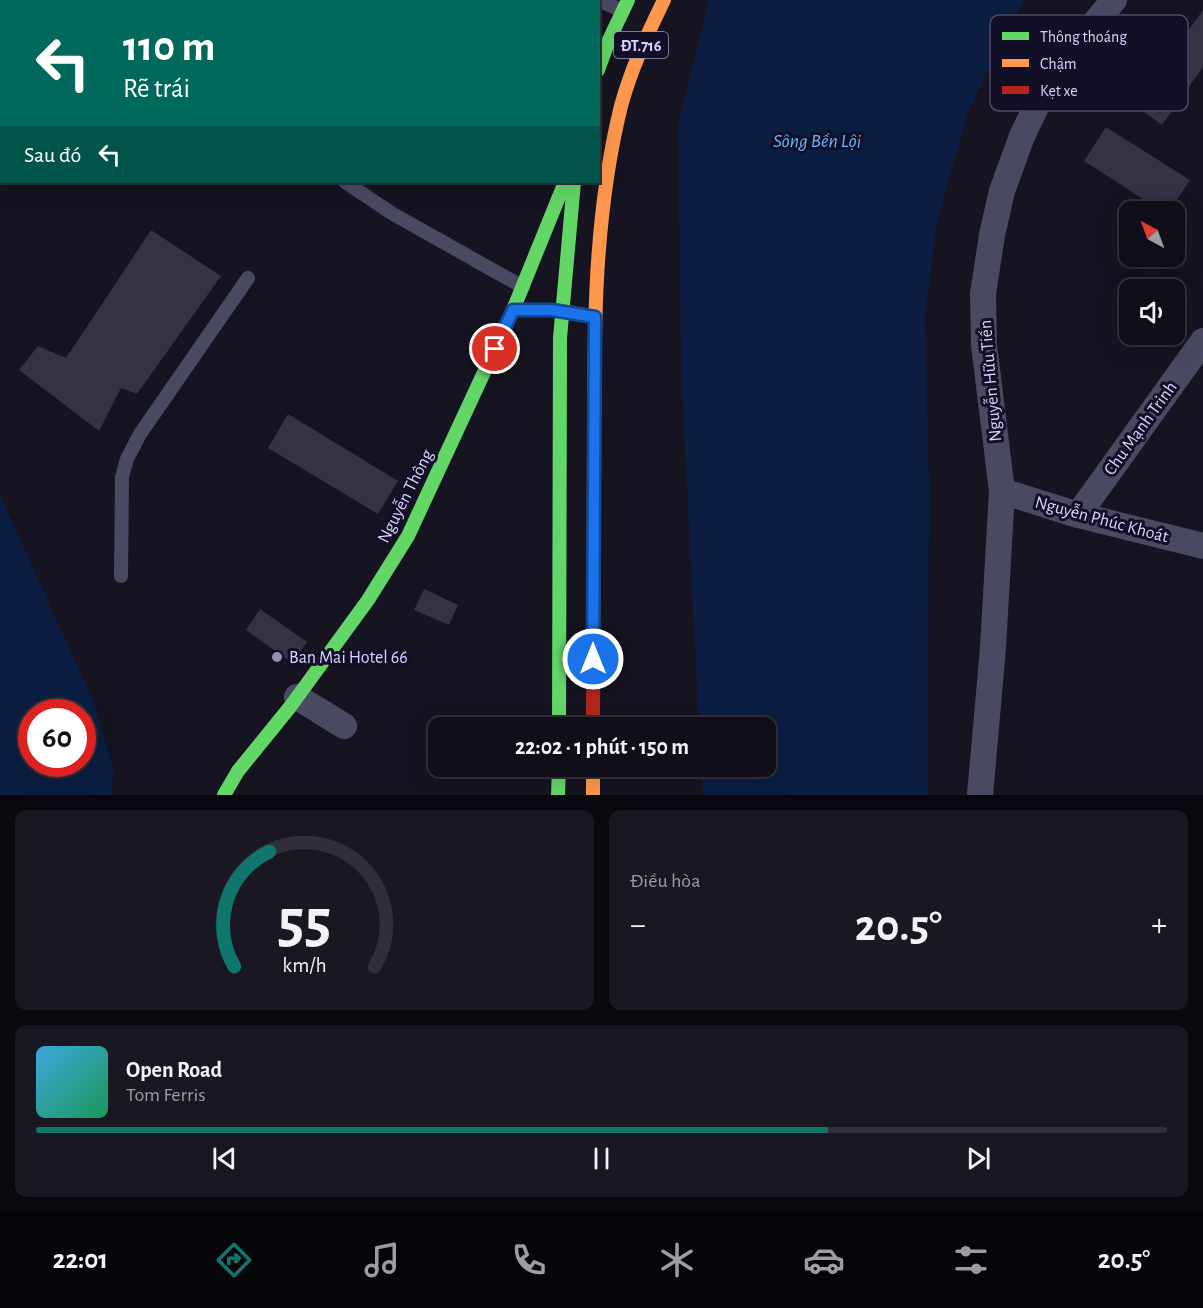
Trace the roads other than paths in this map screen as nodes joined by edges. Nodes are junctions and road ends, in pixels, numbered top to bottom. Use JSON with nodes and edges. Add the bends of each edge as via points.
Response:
{"nodes":[{"id":1,"x":600,"y":0,"type":"edge"},
{"id":2,"x":664,"y":0,"type":"edge"},
{"id":3,"x":1114,"y":0,"type":"edge"},
{"id":4,"x":625,"y":6,"type":"edge"},
{"id":5,"x":1101,"y":15,"type":"edge"},
{"id":6,"x":600,"y":62,"type":"edge"},
{"id":7,"x":1034,"y":111,"type":"edge"},
{"id":8,"x":346,"y":183,"type":"edge"},
{"id":9,"x":565,"y":183,"type":"edge"},
{"id":10,"x":574,"y":183,"type":"edge"},
{"id":11,"x":249,"y":278,"type":"dead end"},
{"id":12,"x":523,"y":287,"type":"junction"},
{"id":13,"x":513,"y":310,"type":"junction"},
{"id":14,"x":561,"y":311,"type":"junction"},
{"id":15,"x":595,"y":317,"type":"junction"},
{"id":16,"x":1203,"y":341,"type":"edge"},
{"id":17,"x":1002,"y":491,"type":"junction"},
{"id":18,"x":1078,"y":514,"type":"junction"},
{"id":19,"x":1203,"y":546,"type":"edge"},
{"id":20,"x":121,"y":576,"type":"dead end"},
{"id":21,"x":297,"y":697,"type":"junction"},
{"id":22,"x":559,"y":717,"type":"edge"},
{"id":23,"x":593,"y":717,"type":"edge"},
{"id":24,"x":344,"y":726,"type":"dead end"},
{"id":25,"x":559,"y":777,"type":"edge"},
{"id":26,"x":593,"y":777,"type":"edge"},
{"id":27,"x":224,"y":795,"type":"edge"},
{"id":28,"x":558,"y":795,"type":"edge"},
{"id":29,"x":592,"y":795,"type":"edge"},
{"id":30,"x":980,"y":795,"type":"edge"}],
"edges":[{"from":1,"to":4,"type":"lane"},
{"from":2,"to":15,"type":"main road","number":"ĐT.716","via":[[639,50],[615,138],[603,212]]},
{"from":3,"to":5,"type":"street","name":"Nguyễn Hữu Tiến"},
{"from":4,"to":6,"type":"main road","number":"ĐT.716"},
{"from":7,"to":17,"type":"street","name":"Nguyễn Hữu Tiến","via":[[1002,191],[983,294],[984,345]]},
{"from":8,"to":12,"type":"lane","via":[[393,214]]},
{"from":9,"to":12,"type":"main road","name":"Nguyễn Thông"},
{"from":10,"to":14,"type":"main road"},
{"from":11,"to":20,"type":"lane","via":[[140,434],[127,459],[122,477]]},
{"from":12,"to":13,"type":"main road","name":"Nguyễn Thông"},
{"from":13,"to":14,"type":"main road"},
{"from":13,"to":21,"type":"main road","name":"Nguyễn Thông","via":[[408,536],[368,600]]},
{"from":14,"to":15,"type":"main road"},
{"from":14,"to":22,"type":"main road"},
{"from":15,"to":23,"type":"main road","number":"ĐT.716"},
{"from":16,"to":18,"type":"street","name":"Chu Mạnh Trinh"},
{"from":17,"to":18,"type":"street","name":"Nguyễn Phúc Khoát"},
{"from":17,"to":30,"type":"street","name":"Nguyễn Hữu Tiến"},
{"from":18,"to":19,"type":"street","name":"Nguyễn Phúc Khoát"},
{"from":21,"to":24,"type":"street"},
{"from":21,"to":27,"type":"main road","name":"Nguyễn Thông","via":[[238,771]]},
{"from":25,"to":28,"type":"main road"},
{"from":26,"to":29,"type":"main road"}]}
